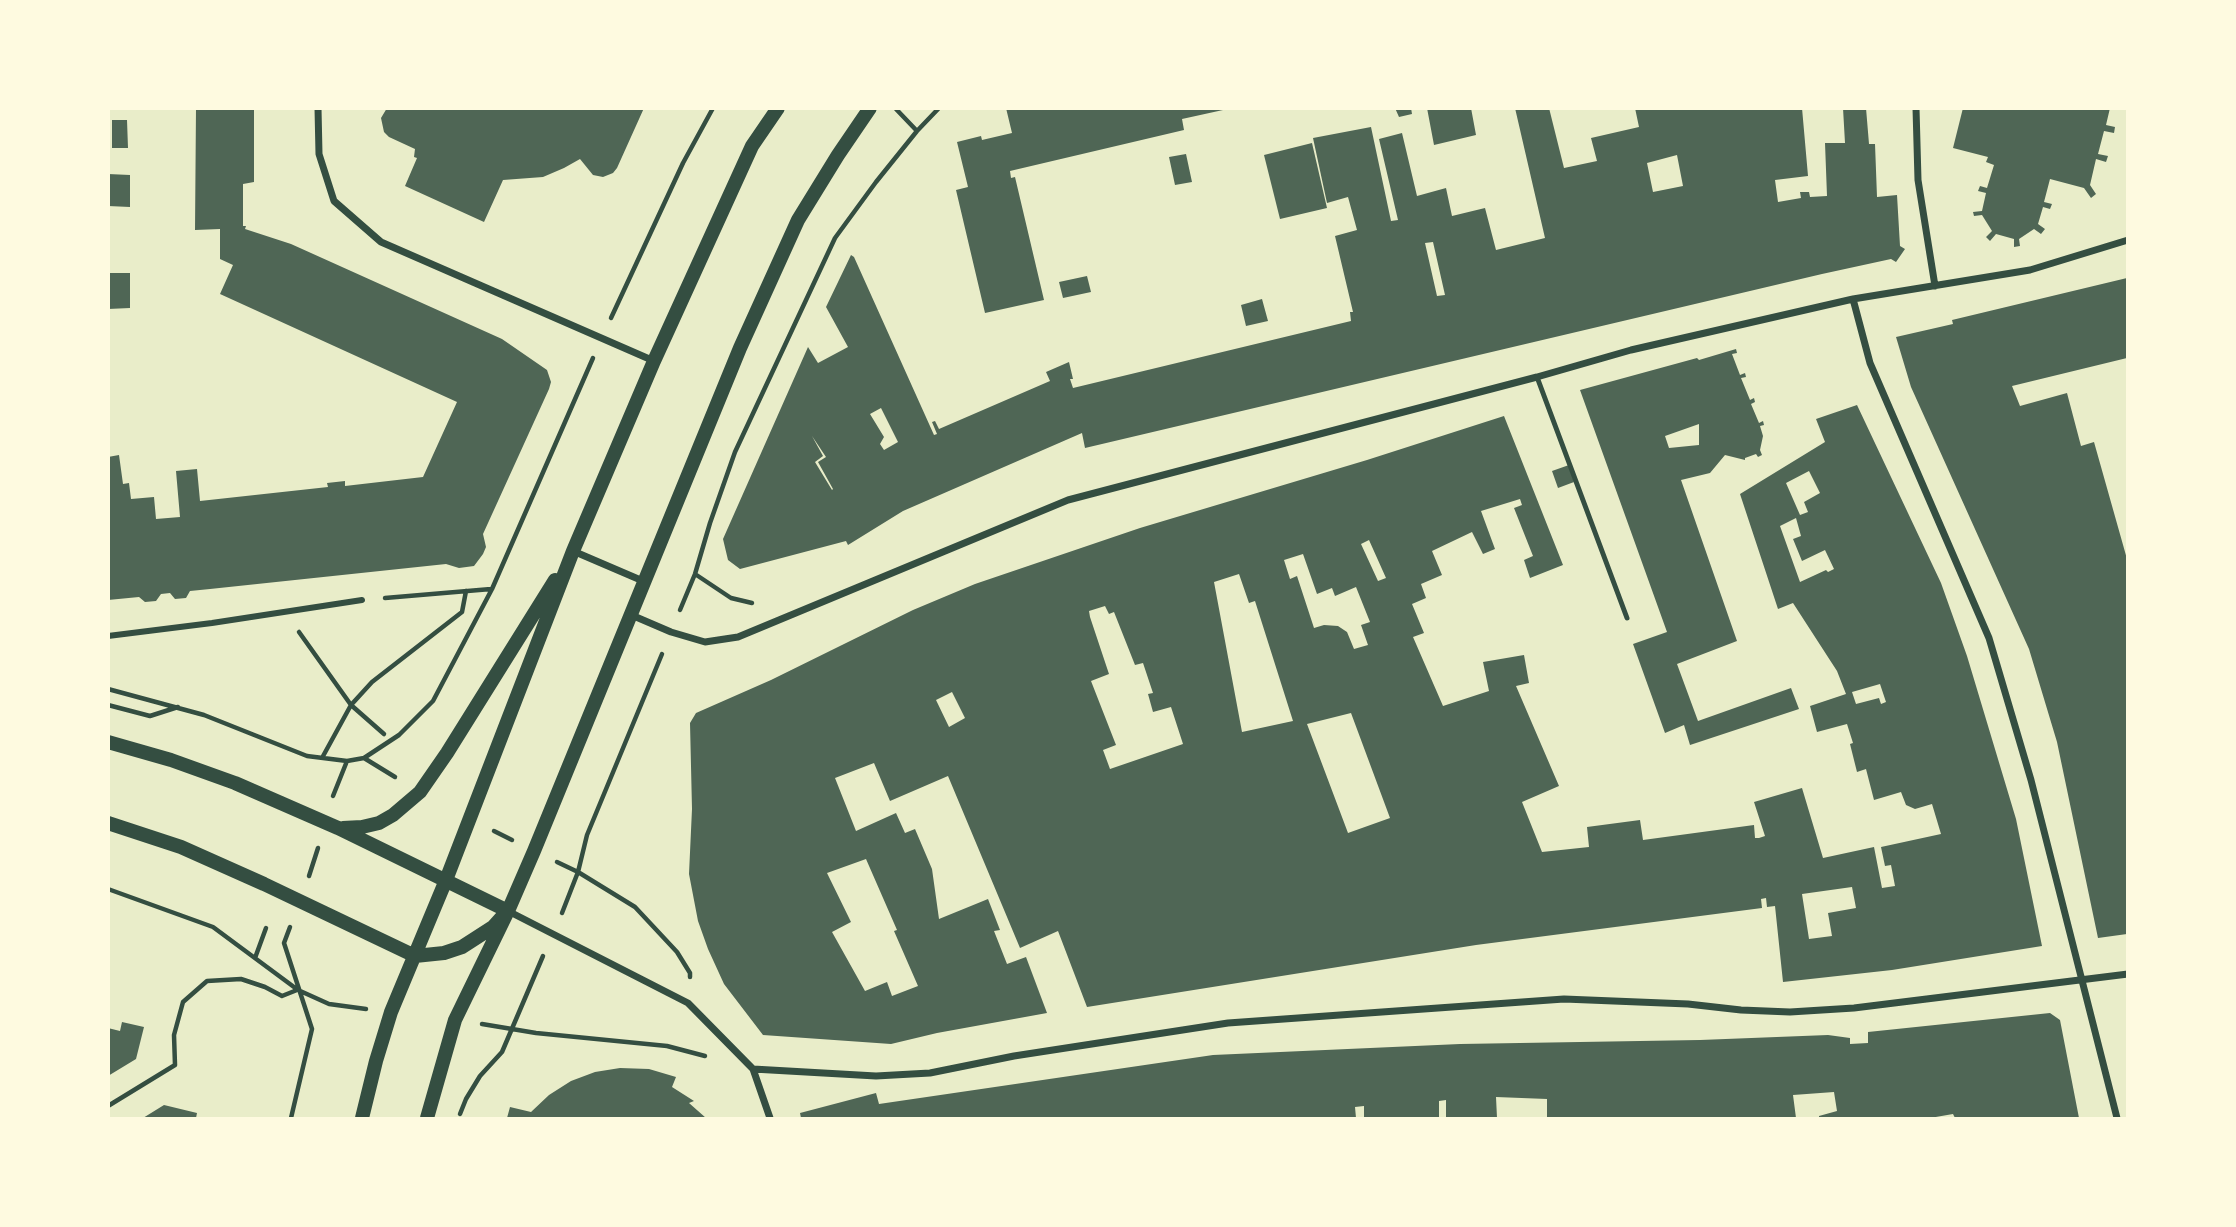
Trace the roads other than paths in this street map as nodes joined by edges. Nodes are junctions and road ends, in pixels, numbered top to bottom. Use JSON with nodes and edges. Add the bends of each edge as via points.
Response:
{"nodes":[{"id":1,"x":318,"y":108,"type":"edge"},
{"id":2,"x":778,"y":108,"type":"edge"},
{"id":3,"x":870,"y":108,"type":"edge"},
{"id":4,"x":1916,"y":108,"type":"edge"},
{"id":5,"x":2127,"y":240,"type":"edge"},
{"id":6,"x":1935,"y":286,"type":"junction"},
{"id":7,"x":1853,"y":299,"type":"junction"},
{"id":8,"x":654,"y":361,"type":"junction"},
{"id":9,"x":1537,"y":377,"type":"junction"},
{"id":10,"x":573,"y":551,"type":"junction"},
{"id":11,"x":643,"y":581,"type":"junction"},
{"id":12,"x":362,"y":600,"type":"road end"},
{"id":13,"x":629,"y":614,"type":"junction"},
{"id":14,"x":1628,"y":618,"type":"dead end"},
{"id":15,"x":108,"y":636,"type":"edge"},
{"id":16,"x":108,"y":743,"type":"edge"},
{"id":17,"x":108,"y":823,"type":"edge"},
{"id":18,"x":338,"y":828,"type":"junction"},
{"id":19,"x":446,"y":880,"type":"junction"},
{"id":20,"x":508,"y":911,"type":"junction"},
{"id":21,"x":415,"y":956,"type":"junction"},
{"id":22,"x":2127,"y":974,"type":"edge"},
{"id":23,"x":2081,"y":981,"type":"junction"},
{"id":24,"x":753,"y":1069,"type":"junction"},
{"id":25,"x":362,"y":1118,"type":"edge"},
{"id":26,"x":427,"y":1118,"type":"edge"},
{"id":27,"x":770,"y":1118,"type":"edge"},
{"id":28,"x":2118,"y":1118,"type":"edge"}],
"edges":[{"from":1,"to":8,"type":"street","via":[[319,154],[334,201],[381,242]]},
{"from":2,"to":8,"type":"main road","via":[[752,146]]},
{"from":3,"to":11,"type":"main road","via":[[798,220]]},
{"from":4,"to":6,"type":"street","via":[[1918,180]]},
{"from":5,"to":6,"type":"street","via":[[2030,270]]},
{"from":6,"to":7,"type":"street"},
{"from":7,"to":9,"type":"street","via":[[1631,350]]},
{"from":7,"to":23,"type":"street","via":[[1870,363],[1989,638],[2031,780]]},
{"from":8,"to":10,"type":"main road"},
{"from":9,"to":13,"type":"street","via":[[1069,500],[738,637],[705,642]]},
{"from":9,"to":14,"type":"lane"},
{"from":10,"to":11,"type":"street"},
{"from":10,"to":18,"type":"main road","via":[[420,792],[379,823]]},
{"from":10,"to":19,"type":"main road"},
{"from":11,"to":13,"type":"main road"},
{"from":12,"to":15,"type":"street"},
{"from":13,"to":20,"type":"main road"},
{"from":16,"to":18,"type":"main road","via":[[235,783]]},
{"from":17,"to":21,"type":"main road","via":[[193,852]]},
{"from":18,"to":19,"type":"main road"},
{"from":19,"to":20,"type":"main road"},
{"from":19,"to":21,"type":"main road"},
{"from":20,"to":21,"type":"main road","via":[[462,947]]},
{"from":20,"to":24,"type":"street","via":[[688,1003]]},
{"from":20,"to":26,"type":"main road","via":[[455,1020]]},
{"from":21,"to":25,"type":"main road","via":[[391,1012]]},
{"from":22,"to":23,"type":"street"},
{"from":23,"to":24,"type":"street","via":[[1790,1012],[1564,999],[1228,1023],[930,1073],[876,1076]]},
{"from":23,"to":28,"type":"street"},
{"from":24,"to":27,"type":"street"}]}
